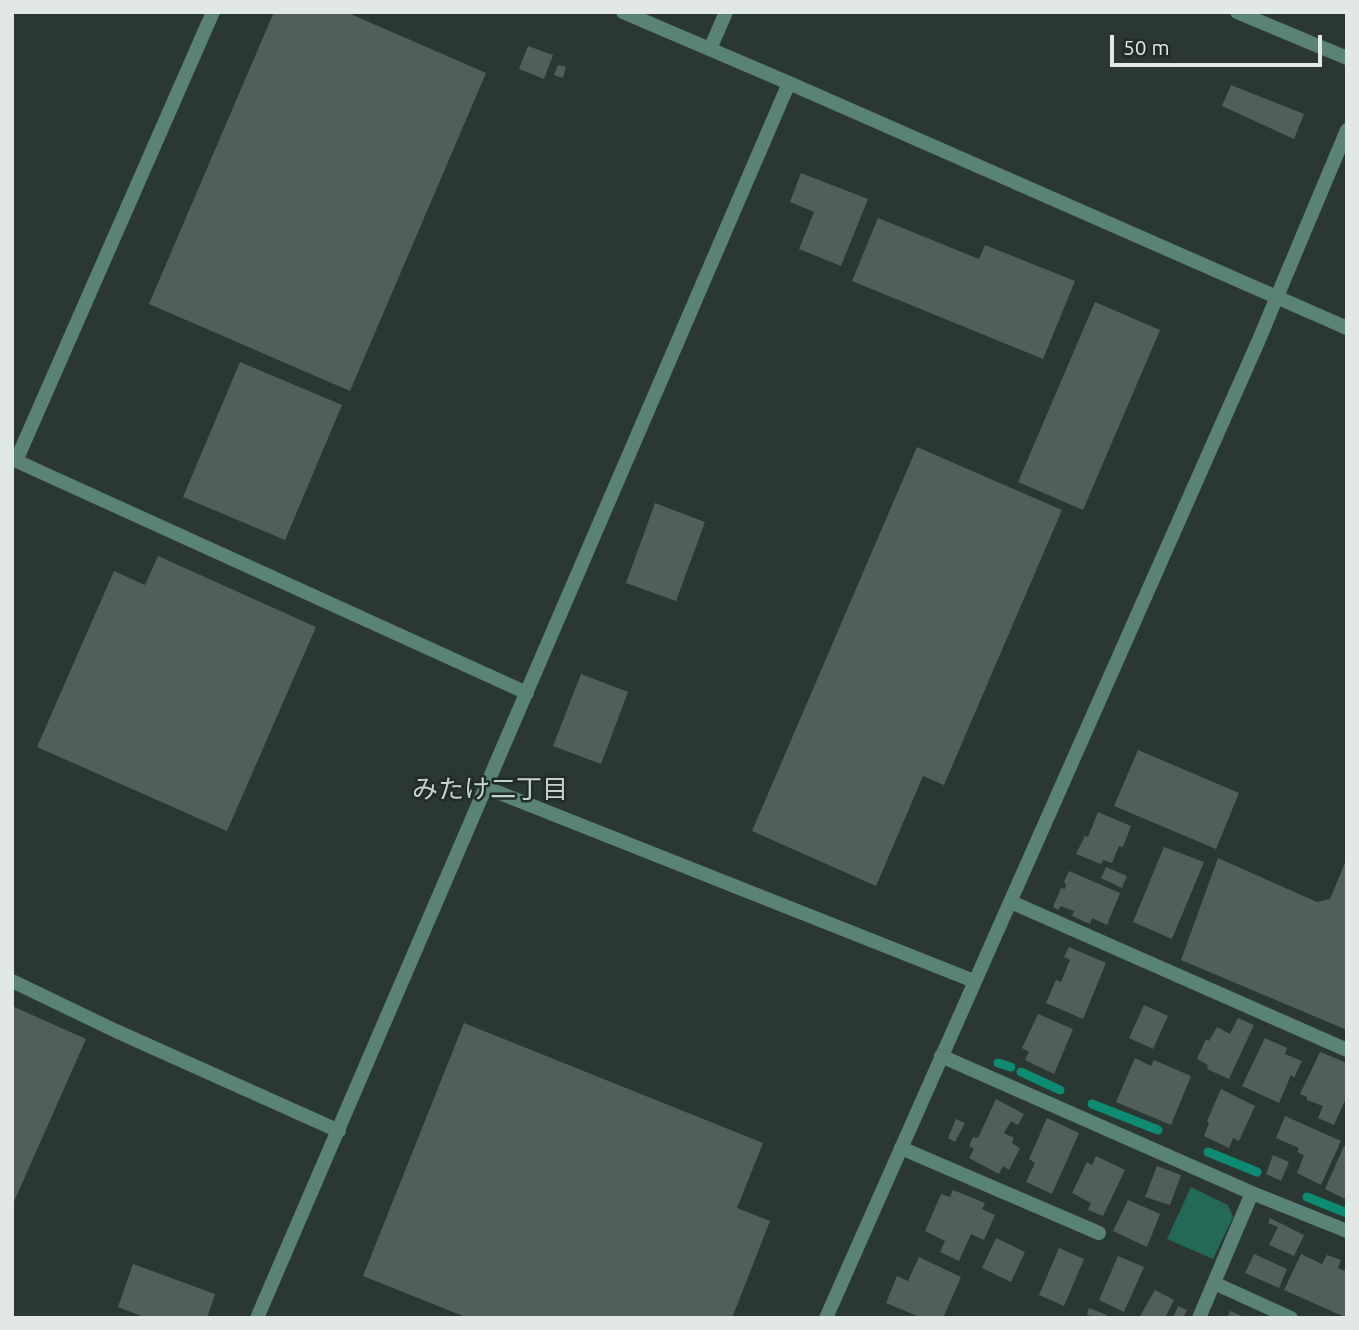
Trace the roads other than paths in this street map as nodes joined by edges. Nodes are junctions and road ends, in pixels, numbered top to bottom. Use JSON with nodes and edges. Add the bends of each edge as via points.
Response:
{"nodes":[{"id":1,"x":213,"y":12,"type":"edge"},
{"id":2,"x":623,"y":12,"type":"edge"},
{"id":3,"x":726,"y":12,"type":"edge"},
{"id":4,"x":1237,"y":12,"type":"edge"},
{"id":5,"x":710,"y":49,"type":"junction"},
{"id":6,"x":1347,"y":58,"type":"edge"},
{"id":7,"x":789,"y":83,"type":"junction"},
{"id":8,"x":1347,"y":130,"type":"edge"},
{"id":9,"x":1277,"y":298,"type":"junction"},
{"id":10,"x":1347,"y":328,"type":"edge"},
{"id":11,"x":14,"y":460,"type":"edge"},
{"id":12,"x":527,"y":693,"type":"junction"},
{"id":13,"x":486,"y":788,"type":"junction"},
{"id":14,"x":1011,"y":902,"type":"junction"},
{"id":15,"x":12,"y":981,"type":"edge"},
{"id":16,"x":974,"y":981,"type":"junction"},
{"id":17,"x":1347,"y":1050,"type":"edge"},
{"id":18,"x":941,"y":1056,"type":"junction"},
{"id":19,"x":339,"y":1130,"type":"junction"},
{"id":20,"x":901,"y":1148,"type":"junction"},
{"id":21,"x":1252,"y":1193,"type":"junction"},
{"id":22,"x":1347,"y":1231,"type":"edge"},
{"id":23,"x":1099,"y":1233,"type":"dead end"},
{"id":24,"x":1214,"y":1283,"type":"junction"},
{"id":25,"x":257,"y":1318,"type":"edge"},
{"id":26,"x":826,"y":1318,"type":"edge"},
{"id":27,"x":1199,"y":1318,"type":"edge"},
{"id":28,"x":1291,"y":1318,"type":"edge"}],
"edges":[{"from":1,"to":11,"type":"street"},
{"from":2,"to":5,"type":"street"},
{"from":3,"to":5,"type":"street"},
{"from":4,"to":6,"type":"street"},
{"from":5,"to":7,"type":"street"},
{"from":7,"to":9,"type":"street"},
{"from":7,"to":12,"type":"street"},
{"from":8,"to":9,"type":"street"},
{"from":9,"to":10,"type":"street"},
{"from":9,"to":14,"type":"street"},
{"from":11,"to":12,"type":"street"},
{"from":12,"to":13,"type":"street"},
{"from":13,"to":16,"type":"street"},
{"from":13,"to":19,"type":"street"},
{"from":14,"to":16,"type":"street"},
{"from":14,"to":17,"type":"street"},
{"from":15,"to":19,"type":"street"},
{"from":16,"to":18,"type":"street"},
{"from":18,"to":20,"type":"street"},
{"from":18,"to":21,"type":"street"},
{"from":19,"to":25,"type":"street"},
{"from":20,"to":23,"type":"street"},
{"from":20,"to":26,"type":"street"},
{"from":21,"to":22,"type":"street"},
{"from":21,"to":24,"type":"street"},
{"from":24,"to":27,"type":"street"},
{"from":24,"to":28,"type":"street"}]}
